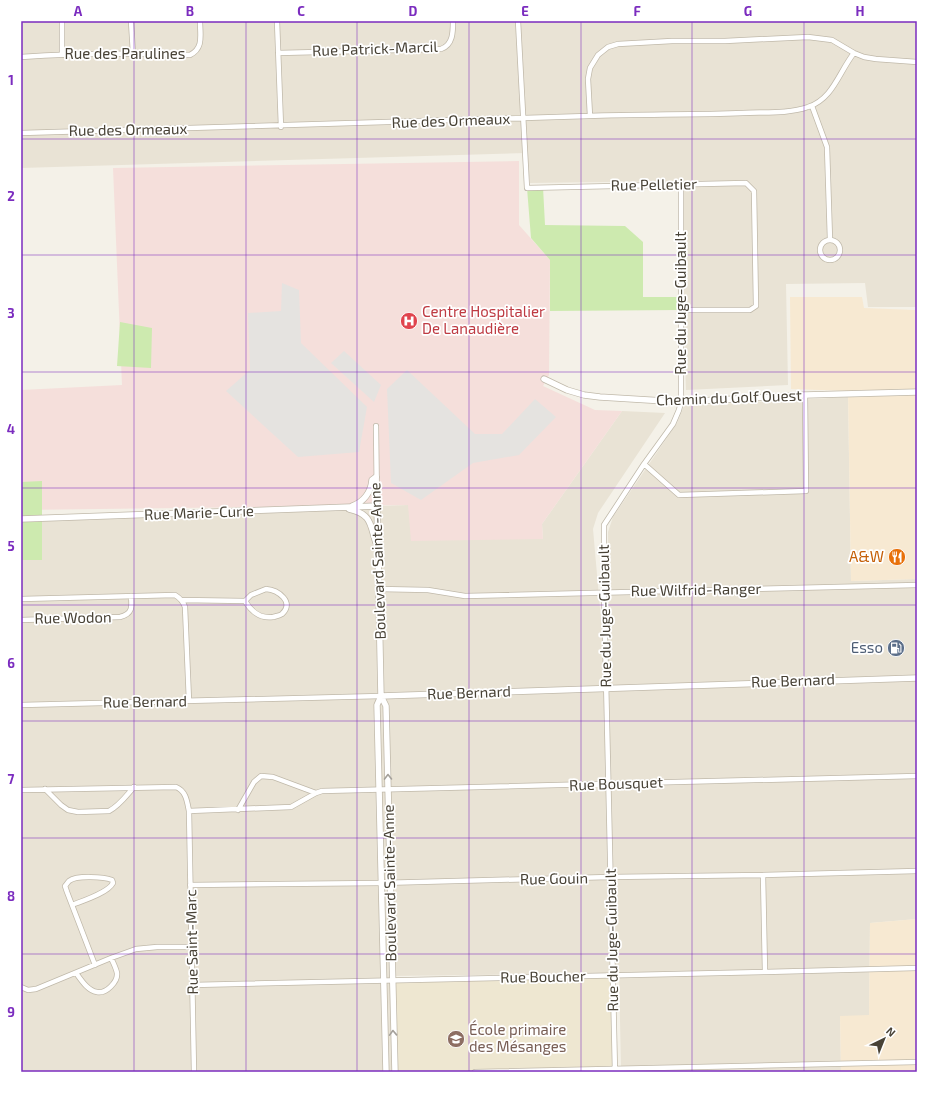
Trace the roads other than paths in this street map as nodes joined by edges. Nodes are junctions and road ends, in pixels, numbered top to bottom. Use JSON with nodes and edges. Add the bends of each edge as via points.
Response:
{"nodes":[{"id":1,"x":62,"y":21,"type":"edge"},
{"id":2,"x":131,"y":21,"type":"edge"},
{"id":3,"x":200,"y":21,"type":"edge"},
{"id":4,"x":277,"y":21,"type":"edge"},
{"id":5,"x":453,"y":21,"type":"edge"},
{"id":6,"x":518,"y":21,"type":"edge"},
{"id":7,"x":132,"y":53,"type":"junction"},
{"id":8,"x":278,"y":53,"type":"junction"},
{"id":9,"x":854,"y":53,"type":"junction"},
{"id":10,"x":62,"y":54,"type":"junction"},
{"id":11,"x":21,"y":57,"type":"edge"},
{"id":12,"x":917,"y":62,"type":"edge"},
{"id":13,"x":812,"y":106,"type":"junction"},
{"id":14,"x":590,"y":116,"type":"junction"},
{"id":15,"x":523,"y":119,"type":"junction"},
{"id":16,"x":281,"y":127,"type":"junction"},
{"id":17,"x":21,"y":133,"type":"edge"},
{"id":18,"x":681,"y":184,"type":"junction"},
{"id":19,"x":830,"y":240,"type":"junction"},
{"id":20,"x":681,"y":310,"type":"junction"},
{"id":21,"x":544,"y":379,"type":"dead end"},
{"id":22,"x":917,"y":392,"type":"edge"},
{"id":23,"x":805,"y":395,"type":"junction"},
{"id":24,"x":681,"y":402,"type":"junction"},
{"id":25,"x":376,"y":426,"type":"dead end"},
{"id":26,"x":644,"y":464,"type":"junction"},
{"id":27,"x":376,"y":477,"type":"junction"},
{"id":28,"x":377,"y":506,"type":"junction"},
{"id":29,"x":339,"y":508,"type":"junction"},
{"id":30,"x":347,"y":508,"type":"junction"},
{"id":31,"x":21,"y":519,"type":"edge"},
{"id":32,"x":378,"y":550,"type":"junction"},
{"id":33,"x":917,"y":584,"type":"edge"},
{"id":34,"x":379,"y":589,"type":"junction"},
{"id":35,"x":604,"y":592,"type":"junction"},
{"id":36,"x":131,"y":596,"type":"junction"},
{"id":37,"x":21,"y":599,"type":"edge"},
{"id":38,"x":182,"y":600,"type":"junction"},
{"id":39,"x":245,"y":601,"type":"junction"},
{"id":40,"x":21,"y":620,"type":"edge"},
{"id":41,"x":917,"y":678,"type":"edge"},
{"id":42,"x":607,"y":688,"type":"junction"},
{"id":43,"x":381,"y":696,"type":"junction"},
{"id":44,"x":189,"y":701,"type":"junction"},
{"id":45,"x":21,"y":705,"type":"edge"},
{"id":46,"x":917,"y":776,"type":"edge"},
{"id":47,"x":610,"y":784,"type":"junction"},
{"id":48,"x":134,"y":788,"type":"junction"},
{"id":49,"x":45,"y":789,"type":"junction"},
{"id":50,"x":21,"y":790,"type":"edge"},
{"id":51,"x":380,"y":791,"type":"junction"},
{"id":52,"x":388,"y":791,"type":"junction"},
{"id":53,"x":316,"y":793,"type":"junction"},
{"id":54,"x":238,"y":810,"type":"junction"},
{"id":55,"x":189,"y":811,"type":"junction"},
{"id":56,"x":917,"y":871,"type":"edge"},
{"id":57,"x":763,"y":875,"type":"junction"},
{"id":58,"x":610,"y":877,"type":"junction"},
{"id":59,"x":381,"y":883,"type":"junction"},
{"id":60,"x":390,"y":883,"type":"junction"},
{"id":61,"x":190,"y":886,"type":"junction"},
{"id":62,"x":72,"y":905,"type":"junction"},
{"id":63,"x":192,"y":947,"type":"junction"},
{"id":64,"x":111,"y":958,"type":"junction"},
{"id":65,"x":95,"y":965,"type":"junction"},
{"id":66,"x":917,"y":968,"type":"edge"},
{"id":67,"x":765,"y":972,"type":"junction"},
{"id":68,"x":76,"y":973,"type":"junction"},
{"id":69,"x":613,"y":975,"type":"junction"},
{"id":70,"x":383,"y":980,"type":"junction"},
{"id":71,"x":392,"y":980,"type":"junction"},
{"id":72,"x":193,"y":985,"type":"junction"},
{"id":73,"x":21,"y":987,"type":"edge"},
{"id":74,"x":917,"y":1062,"type":"edge"},
{"id":75,"x":615,"y":1070,"type":"edge"},
{"id":76,"x":194,"y":1072,"type":"edge"},
{"id":77,"x":386,"y":1072,"type":"edge"},
{"id":78,"x":395,"y":1072,"type":"edge"},
{"id":79,"x":475,"y":1072,"type":"edge"}],
"edges":[{"from":1,"to":10,"type":"street"},
{"from":2,"to":7,"type":"street"},
{"from":3,"to":7,"type":"street","name":"Rue des Parulines","via":[[200,47],[190,55]]},
{"from":4,"to":8,"type":"street"},
{"from":5,"to":8,"type":"street","name":"Rue Patrick-Marcil","via":[[452,40],[440,49]]},
{"from":6,"to":15,"type":"street","name":"Rue Pelletier"},
{"from":7,"to":10,"type":"street","name":"Rue des Parulines"},
{"from":8,"to":16,"type":"street"},
{"from":9,"to":12,"type":"street","via":[[876,59]]},
{"from":9,"to":13,"type":"street","name":"Rue des Ormeaux","via":[[830,93],[821,102]]},
{"from":9,"to":14,"type":"street","via":[[832,40],[808,37],[618,44],[608,47],[598,55],[590,68]]},
{"from":10,"to":11,"type":"street","name":"Rue des Parulines"},
{"from":13,"to":14,"type":"street","name":"Rue des Ormeaux","via":[[790,111]]},
{"from":13,"to":19,"type":"street","via":[[826,147]]},
{"from":14,"to":15,"type":"street","name":"Rue des Ormeaux"},
{"from":15,"to":16,"type":"street","name":"Rue des Ormeaux"},
{"from":15,"to":18,"type":"street","name":"Rue Pelletier","via":[[527,188]]},
{"from":16,"to":17,"type":"street","name":"Rue des Ormeaux"},
{"from":18,"to":20,"type":"street","name":"Rue du Juge-Guibault"},
{"from":18,"to":20,"type":"street","name":"Rue Pelletier","via":[[746,183],[754,191],[756,306],[750,310]]},
{"from":19,"to":19,"type":"street","via":[[839,245],[840,252],[837,258],[830,261],[824,259],[819,250],[821,244]]},
{"from":20,"to":24,"type":"street","name":"Rue du Juge-Guibault"},
{"from":21,"to":24,"type":"street","name":"Chemin du Golf Ouest","via":[[567,390],[600,397]]},
{"from":22,"to":23,"type":"street","name":"Chemin du Golf Ouest"},
{"from":23,"to":24,"type":"street","name":"Chemin du Golf Ouest"},
{"from":23,"to":26,"type":"street","via":[[806,491],[678,495]]},
{"from":24,"to":26,"type":"street","name":"Rue du Juge-Guibault","via":[[673,424]]},
{"from":25,"to":27,"type":"street","name":"Boulevard Sainte-Anne"},
{"from":26,"to":35,"type":"street","name":"Rue du Juge-Guibault","via":[[604,526]]},
{"from":27,"to":28,"type":"street","name":"Boulevard Sainte-Anne"},
{"from":27,"to":30,"type":"street","via":[[372,480],[372,488],[363,499]]},
{"from":28,"to":30,"type":"street","name":"Rue Marie-Curie"},
{"from":28,"to":32,"type":"street","name":"Boulevard Sainte-Anne"},
{"from":29,"to":30,"type":"street","name":"Rue Marie-Curie"},
{"from":29,"to":31,"type":"street","name":"Rue Marie-Curie"},
{"from":29,"to":32,"type":"street","via":[[351,509],[368,518]]},
{"from":32,"to":34,"type":"street","name":"Boulevard Sainte-Anne"},
{"from":33,"to":35,"type":"street","name":"Rue Wilfrid-Ranger"},
{"from":34,"to":35,"type":"street","name":"Rue Wilfrid-Ranger","via":[[428,590],[465,596]]},
{"from":34,"to":43,"type":"street","name":"Boulevard Sainte-Anne"},
{"from":35,"to":42,"type":"street","name":"Rue du Juge-Guibault"},
{"from":36,"to":37,"type":"street","name":"Rue Wodon"},
{"from":36,"to":38,"type":"street","name":"Rue Wodon","via":[[175,595]]},
{"from":36,"to":40,"type":"street","name":"Rue Wodon","via":[[132,608],[129,613],[120,617]]},
{"from":38,"to":39,"type":"street","name":"Rue Wodon"},
{"from":38,"to":44,"type":"street","via":[[185,607]]},
{"from":39,"to":39,"type":"street","via":[[251,610],[260,616],[277,616],[286,608],[286,601],[281,594],[273,590],[258,591]]},
{"from":41,"to":42,"type":"street","name":"Rue Bernard"},
{"from":42,"to":43,"type":"street","name":"Rue Bernard"},
{"from":42,"to":47,"type":"street","name":"Rue du Juge-Guibault"},
{"from":43,"to":44,"type":"street","name":"Rue Bernard"},
{"from":43,"to":51,"type":"street","name":"Boulevard Sainte-Anne","via":[[378,705]]},
{"from":52,"to":43,"type":"street","name":"Boulevard Sainte-Anne","one_way":true,"via":[[386,706]]},
{"from":44,"to":45,"type":"street","name":"Rue Bernard"},
{"from":46,"to":47,"type":"street","name":"Rue Bousquet"},
{"from":47,"to":52,"type":"street","name":"Rue Bousquet"},
{"from":47,"to":58,"type":"street","name":"Rue du Juge-Guibault"},
{"from":48,"to":49,"type":"street"},
{"from":48,"to":49,"type":"street","via":[[109,811],[78,812],[66,809]]},
{"from":48,"to":55,"type":"street","via":[[181,789],[186,795]]},
{"from":49,"to":50,"type":"street"},
{"from":51,"to":52,"type":"street","name":"Rue Bousquet"},
{"from":51,"to":53,"type":"street","name":"Rue Bousquet"},
{"from":51,"to":59,"type":"street","name":"Boulevard Sainte-Anne"},
{"from":52,"to":60,"type":"street","name":"Boulevard Sainte-Anne"},
{"from":53,"to":54,"type":"street","name":"Rue Bousquet","via":[[291,807]]},
{"from":53,"to":54,"type":"street","name":"Rue Bousquet","via":[[273,777],[261,776],[254,782]]},
{"from":54,"to":55,"type":"street","name":"Rue Bousquet"},
{"from":55,"to":61,"type":"street","name":"Rue Saint-Marc"},
{"from":56,"to":57,"type":"street","name":"Rue Gouin"},
{"from":57,"to":58,"type":"street","name":"Rue Gouin"},
{"from":57,"to":67,"type":"street"},
{"from":58,"to":60,"type":"street","name":"Rue Gouin"},
{"from":58,"to":69,"type":"street","name":"Rue du Juge-Guibault"},
{"from":59,"to":60,"type":"street","name":"Rue Gouin"},
{"from":59,"to":61,"type":"street","name":"Rue Gouin"},
{"from":59,"to":70,"type":"street","name":"Boulevard Sainte-Anne"},
{"from":60,"to":71,"type":"street","name":"Boulevard Sainte-Anne"},
{"from":61,"to":63,"type":"street","name":"Rue Saint-Marc"},
{"from":62,"to":62,"type":"street","via":[[66,892],[66,886],[71,880],[112,880],[113,883],[106,890]]},
{"from":62,"to":65,"type":"street"},
{"from":63,"to":64,"type":"street","via":[[157,946],[136,949]]},
{"from":63,"to":72,"type":"street","name":"Rue Saint-Marc"},
{"from":64,"to":65,"type":"street"},
{"from":64,"to":68,"type":"street","via":[[117,976],[112,987],[104,991],[91,990]]},
{"from":65,"to":68,"type":"street"},
{"from":66,"to":67,"type":"street","name":"Rue Boucher"},
{"from":67,"to":69,"type":"street","name":"Rue Boucher"},
{"from":68,"to":73,"type":"street","via":[[36,989],[28,990]]},
{"from":69,"to":71,"type":"street","name":"Rue Boucher"},
{"from":69,"to":75,"type":"street","name":"Rue du Juge-Guibault"},
{"from":70,"to":71,"type":"street","name":"Rue Boucher"},
{"from":70,"to":72,"type":"street","name":"Rue Boucher"},
{"from":70,"to":77,"type":"street","name":"Boulevard Sainte-Anne"},
{"from":78,"to":71,"type":"street","name":"Boulevard Sainte-Anne","one_way":true},
{"from":72,"to":76,"type":"street","name":"Rue Saint-Marc"},
{"from":74,"to":75,"type":"street"},
{"from":75,"to":79,"type":"street"}]}
